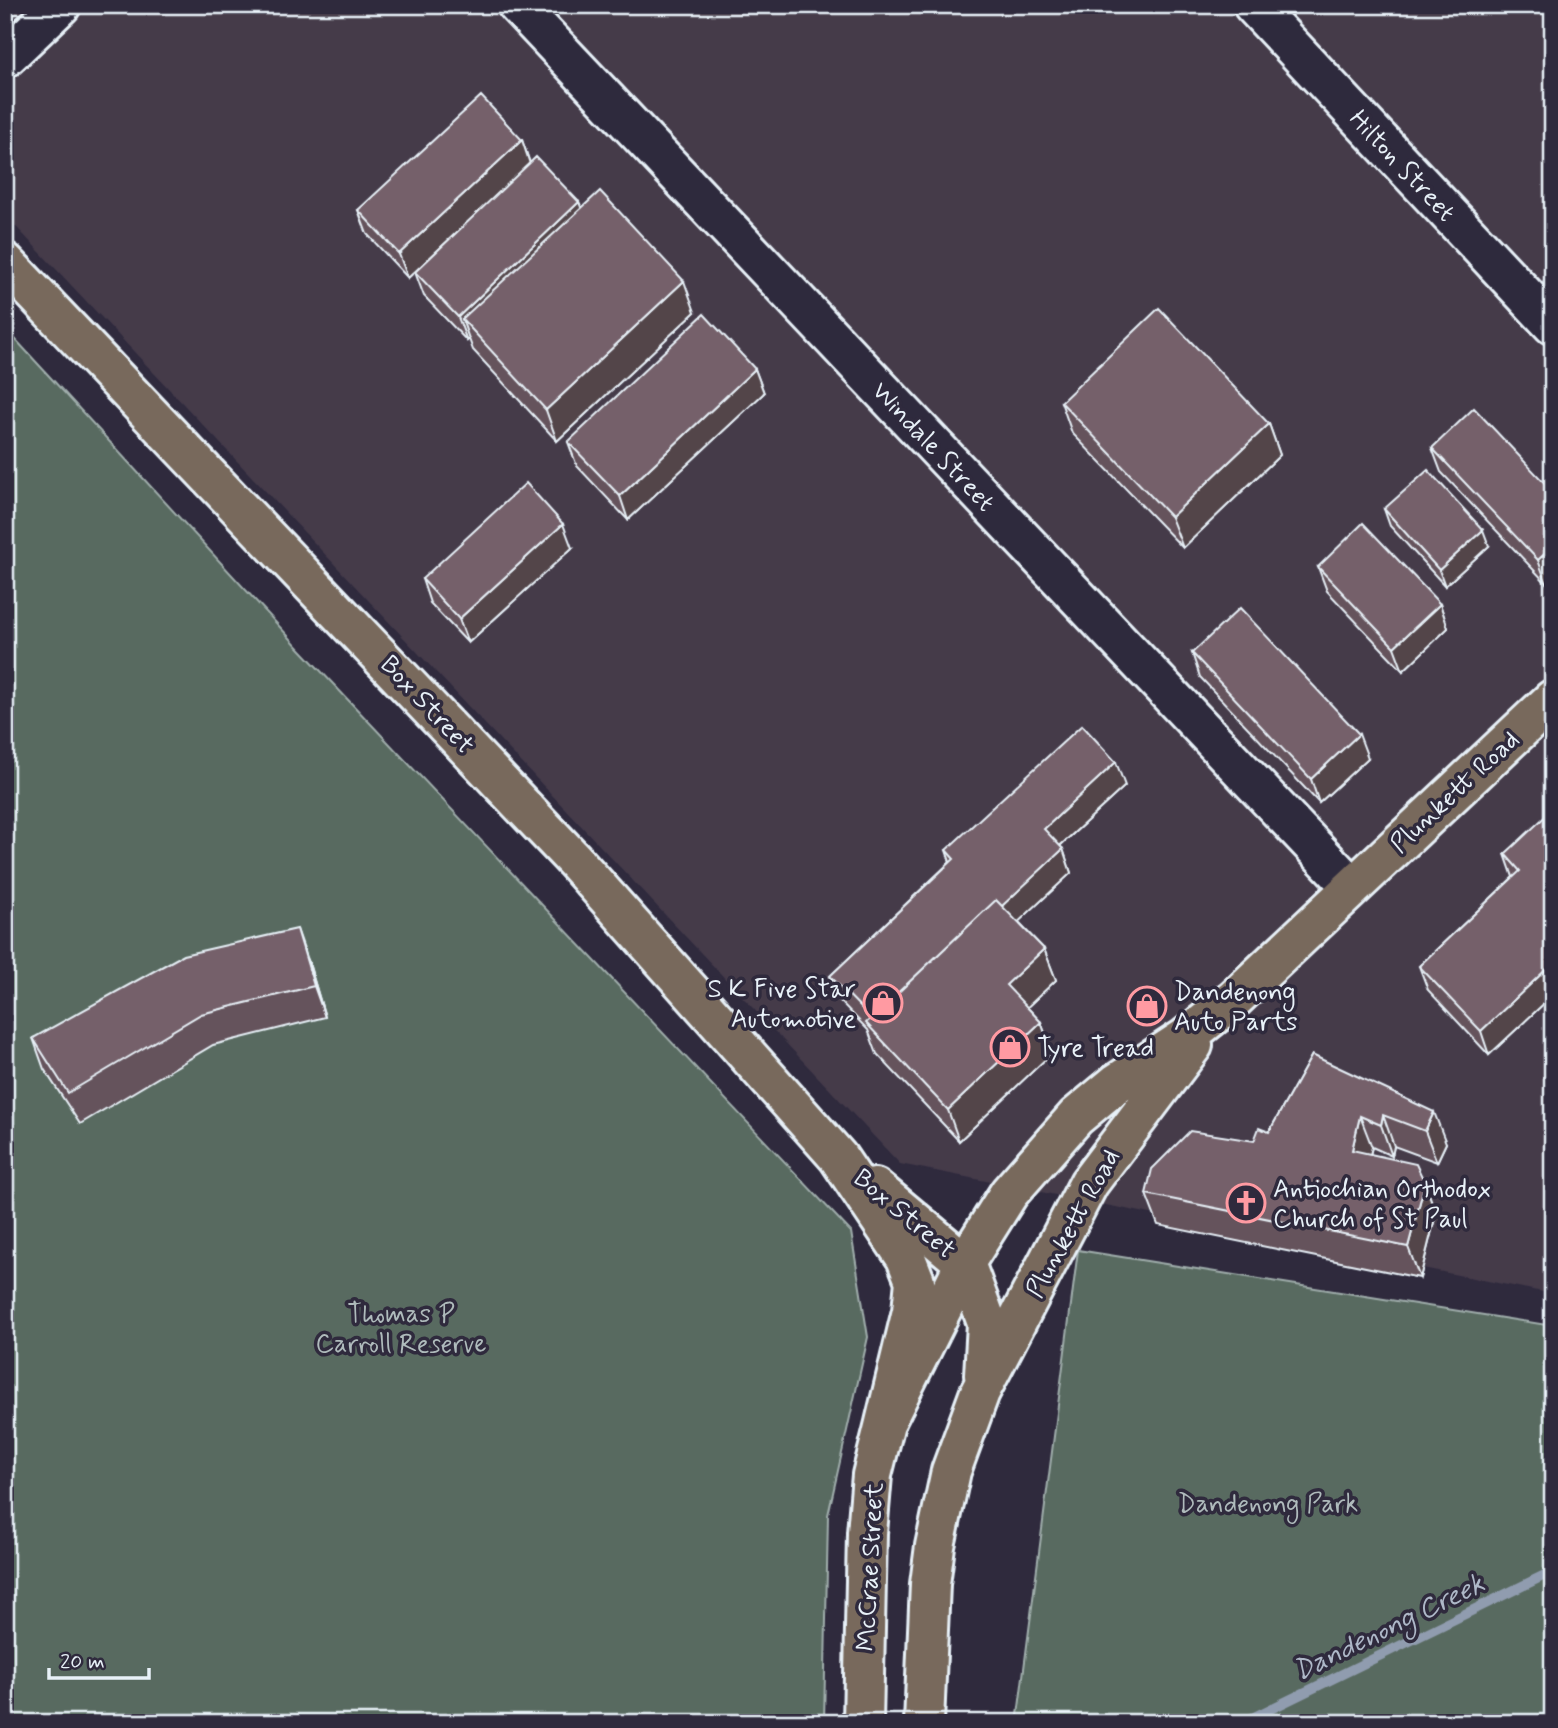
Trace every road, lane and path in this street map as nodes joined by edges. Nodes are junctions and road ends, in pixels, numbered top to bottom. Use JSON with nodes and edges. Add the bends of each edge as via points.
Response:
{"nodes":[{"id":1,"x":61,"y":5,"type":"edge"},
{"id":2,"x":517,"y":5,"type":"edge"},
{"id":3,"x":1254,"y":5,"type":"edge"},
{"id":4,"x":5,"y":58,"type":"edge"},
{"id":5,"x":5,"y":262,"type":"edge"},
{"id":6,"x":1553,"y":325,"type":"edge"},
{"id":7,"x":1553,"y":699,"type":"edge"},
{"id":8,"x":1351,"y":886,"type":"junction"},
{"id":9,"x":1234,"y":999,"type":"junction"},
{"id":10,"x":838,"y":1157,"type":"junction"},
{"id":11,"x":965,"y":1263,"type":"junction"},
{"id":12,"x":979,"y":1392,"type":"junction"},
{"id":13,"x":885,"y":1423,"type":"junction"},
{"id":14,"x":863,"y":1723,"type":"edge"},
{"id":15,"x":924,"y":1723,"type":"edge"}],
"edges":[{"from":1,"to":4,"type":"street"},
{"from":2,"to":8,"type":"street","name":"Windale Street"},
{"from":3,"to":6,"type":"street","name":"Hilton Street"},
{"from":5,"to":10,"type":"main road","name":"Box Street","via":[[565,850]]},
{"from":7,"to":8,"type":"main road","name":"Plunkett Road"},
{"from":8,"to":9,"type":"main road","name":"Plunkett Road"},
{"from":9,"to":11,"type":"main road","name":"Plunkett Road","via":[[1076,1117],[1009,1193]]},
{"from":9,"to":12,"type":"main road","name":"Plunkett Road","via":[[1157,1090],[1089,1182]]},
{"from":10,"to":11,"type":"main road","name":"Box Street"},
{"from":10,"to":13,"type":"main road","name":"Box Street","via":[[906,1258],[915,1281],[915,1299]]},
{"from":11,"to":12,"type":"main road","name":"Box Street","via":[[987,1324],[986,1368]]},
{"from":11,"to":13,"type":"main road","name":"McCrae Street"},
{"from":12,"to":15,"type":"main road","via":[[951,1471],[935,1546]]},
{"from":13,"to":14,"type":"main road","name":"McCrae Street","via":[[868,1503]]}]}
